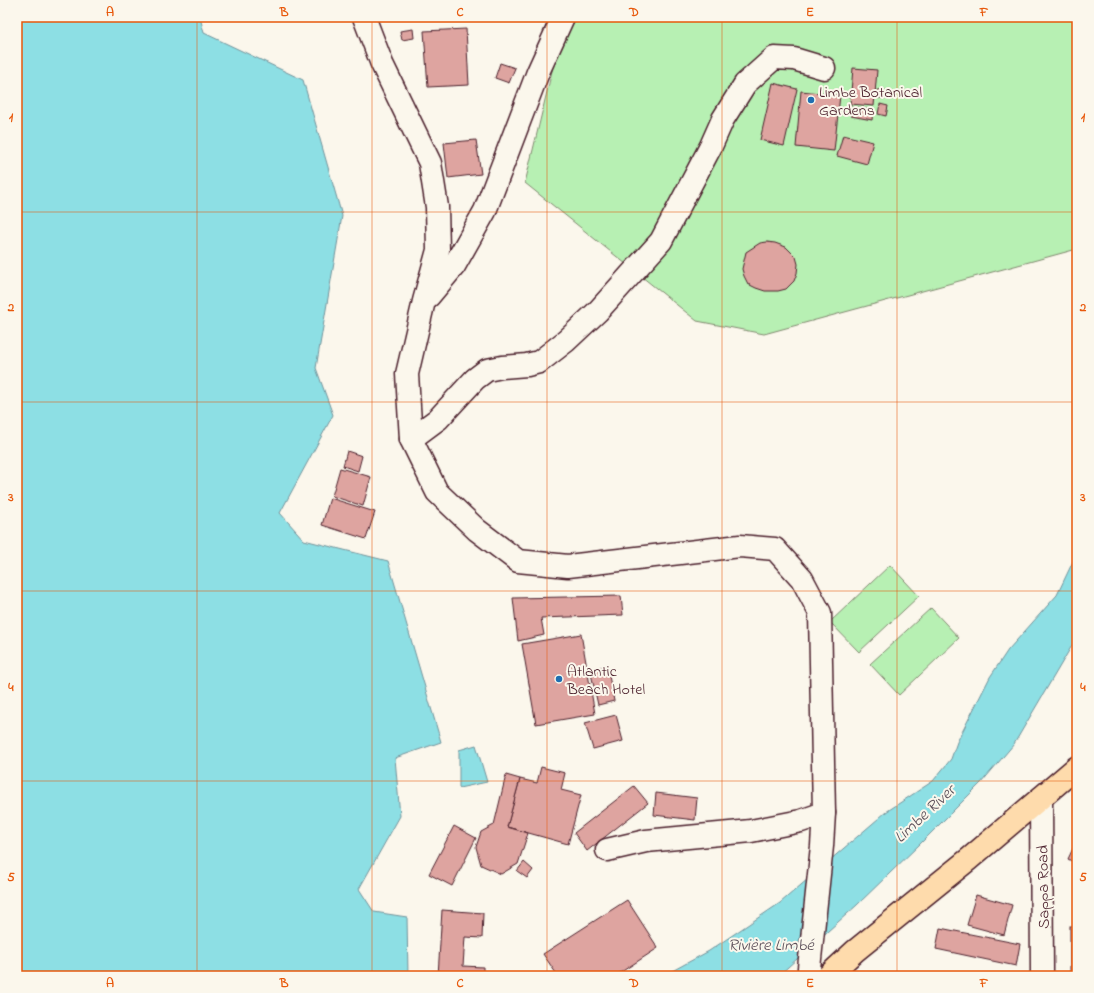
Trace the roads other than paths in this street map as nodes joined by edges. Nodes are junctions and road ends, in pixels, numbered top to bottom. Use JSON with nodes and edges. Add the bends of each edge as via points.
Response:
{"nodes":[{"id":1,"x":364,"y":17,"type":"edge"},
{"id":2,"x":563,"y":17,"type":"edge"},
{"id":3,"x":824,"y":68,"type":"dead end"},
{"id":4,"x":424,"y":301,"type":"junction"},
{"id":5,"x":411,"y":439,"type":"junction"},
{"id":6,"x":1077,"y":767,"type":"edge"},
{"id":7,"x":1041,"y":798,"type":"junction"},
{"id":8,"x":824,"y":813,"type":"junction"},
{"id":9,"x":607,"y":850,"type":"dead end"},
{"id":10,"x":816,"y":973,"type":"edge"},
{"id":11,"x":1042,"y":976,"type":"edge"}],
"edges":[{"from":1,"to":4,"type":"street","via":[[382,64],[430,163],[437,207],[438,250]]},
{"from":2,"to":4,"type":"street","via":[[538,72],[485,211],[454,266]]},
{"from":3,"to":5,"type":"street","via":[[794,59],[774,58],[745,84],[723,118],[661,241],[598,311],[539,362],[528,366],[487,370],[475,379],[438,419]]},
{"from":4,"to":5,"type":"street","via":[[408,374]]},
{"from":5,"to":8,"type":"street","via":[[438,492],[477,530],[518,561],[568,566],[740,546],[776,549],[802,579],[820,613]]},
{"from":6,"to":7,"type":"main road"},
{"from":7,"to":10,"type":"main road","via":[[855,951]]},
{"from":7,"to":11,"type":"street","name":"Sappa Road"},
{"from":8,"to":9,"type":"street","via":[[801,821],[751,831],[646,841]]},
{"from":8,"to":10,"type":"street"}]}
